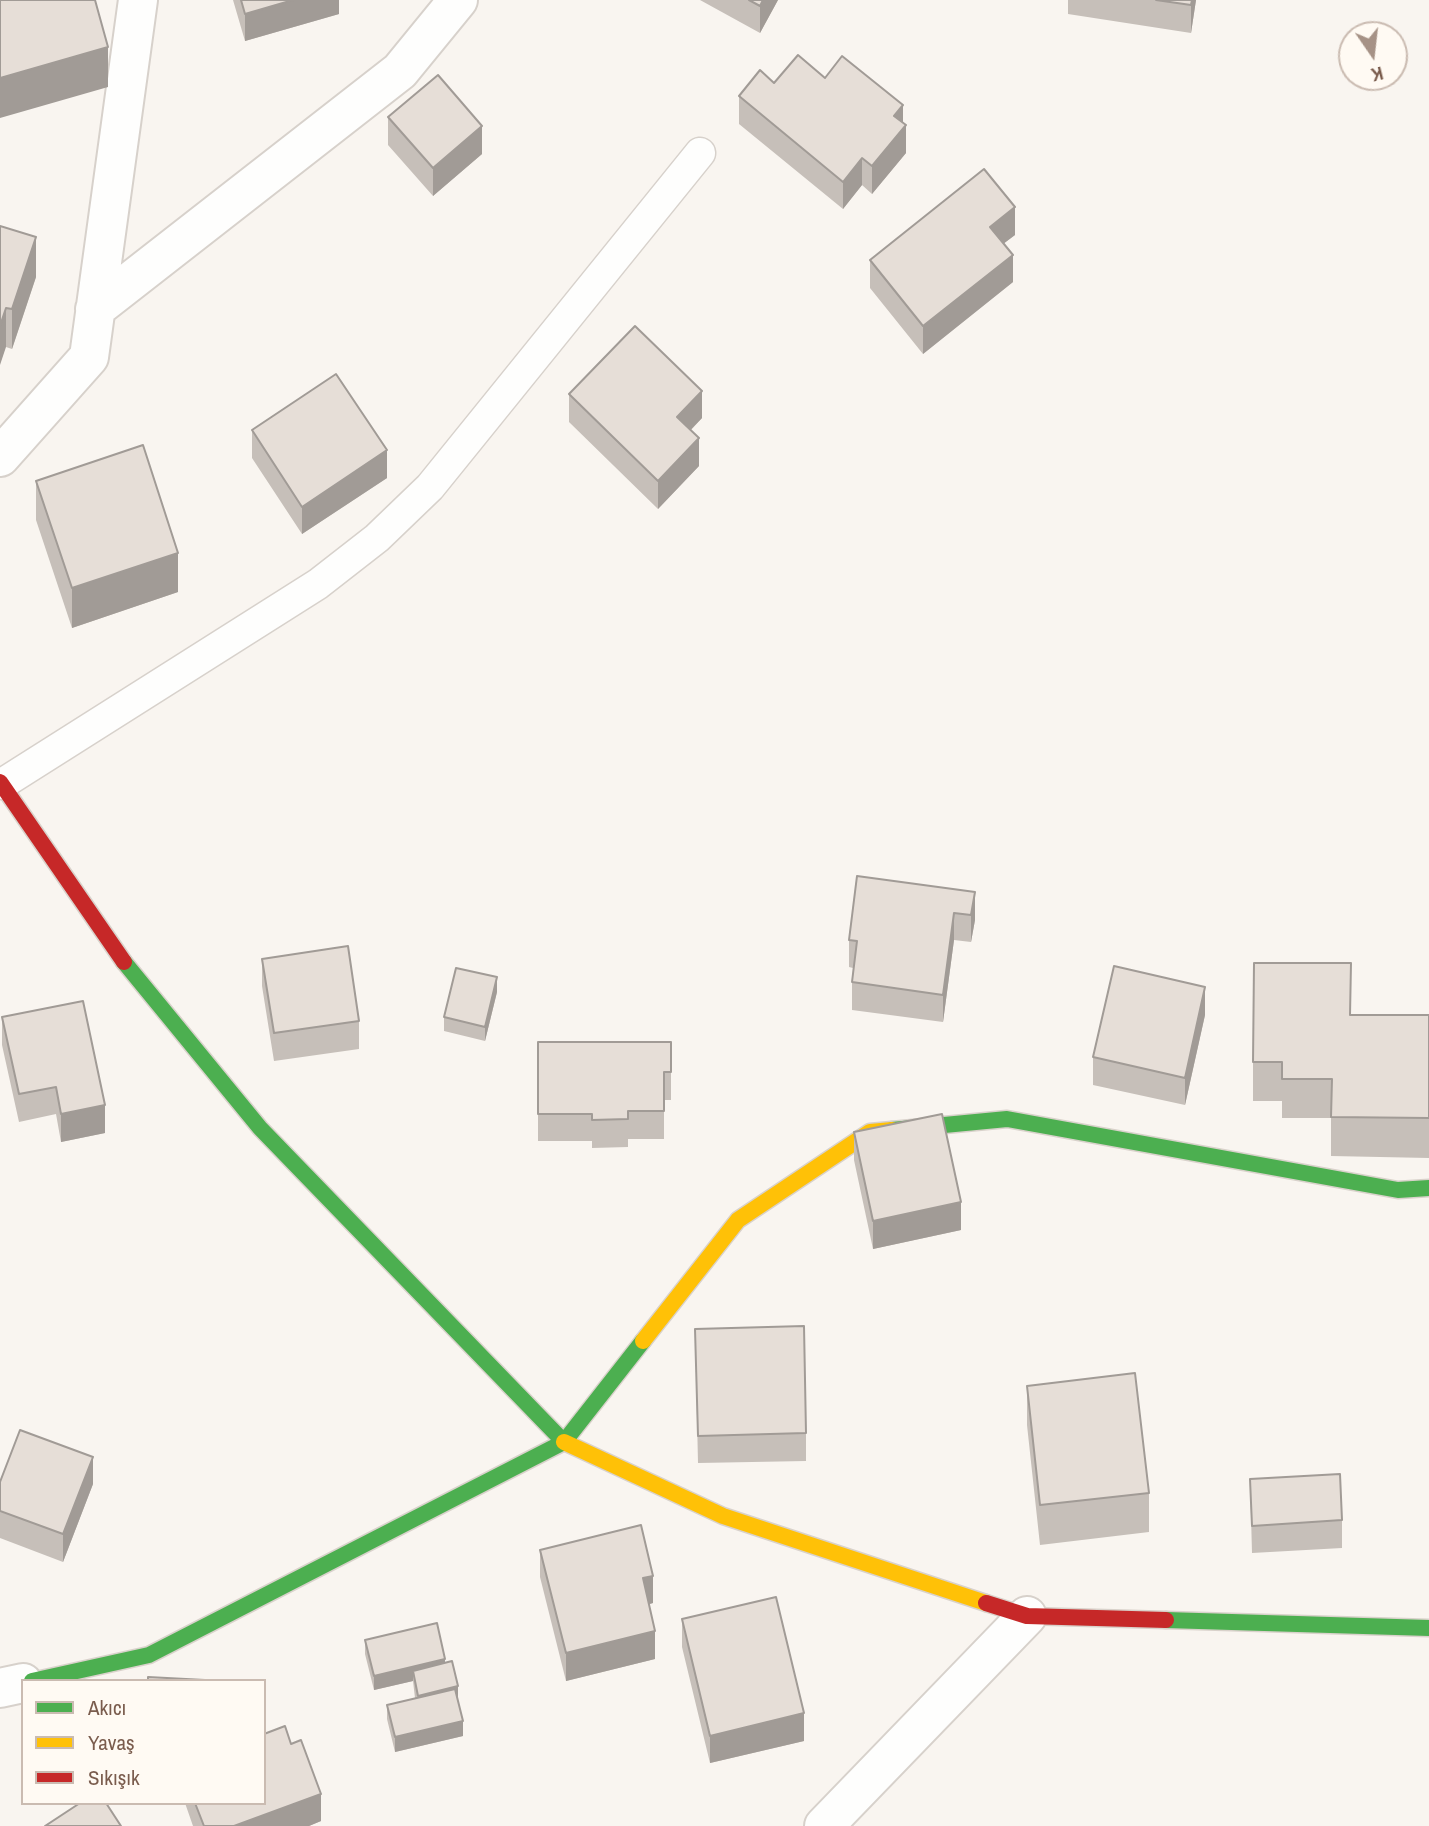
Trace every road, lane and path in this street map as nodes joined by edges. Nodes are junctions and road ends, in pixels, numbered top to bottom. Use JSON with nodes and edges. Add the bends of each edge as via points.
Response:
{"nodes":[{"id":1,"x":138,"y":0,"type":"edge"},
{"id":2,"x":458,"y":0,"type":"edge"},
{"id":3,"x":701,"y":153,"type":"dead end"},
{"id":4,"x":95,"y":309,"type":"junction"},
{"id":5,"x":0,"y":457,"type":"edge"},
{"id":6,"x":1,"y":783,"type":"edge"},
{"id":7,"x":1429,"y":1188,"type":"edge"},
{"id":8,"x":564,"y":1442,"type":"junction"},
{"id":9,"x":1027,"y":1616,"type":"junction"},
{"id":10,"x":1429,"y":1628,"type":"edge"},
{"id":11,"x":41,"y":1679,"type":"edge"},
{"id":12,"x":21,"y":1683,"type":"edge"},
{"id":13,"x":0,"y":1688,"type":"edge"},
{"id":14,"x":824,"y":1826,"type":"edge"}],
"edges":[{"from":1,"to":4,"type":"street"},
{"from":2,"to":4,"type":"street","via":[[400,71]]},
{"from":3,"to":6,"type":"lane","via":[[430,487],[377,538],[318,584]]},
{"from":4,"to":5,"type":"street","via":[[89,357]]},
{"from":6,"to":8,"type":"street","via":[[132,973],[260,1128]]},
{"from":7,"to":8,"type":"street","via":[[1398,1190],[1007,1119],[870,1132],[738,1220]]},
{"from":8,"to":9,"type":"street","via":[[723,1516]]},
{"from":8,"to":11,"type":"street","via":[[149,1655]]},
{"from":9,"to":10,"type":"street"},
{"from":9,"to":14,"type":"street"},
{"from":12,"to":13,"type":"street"}]}
